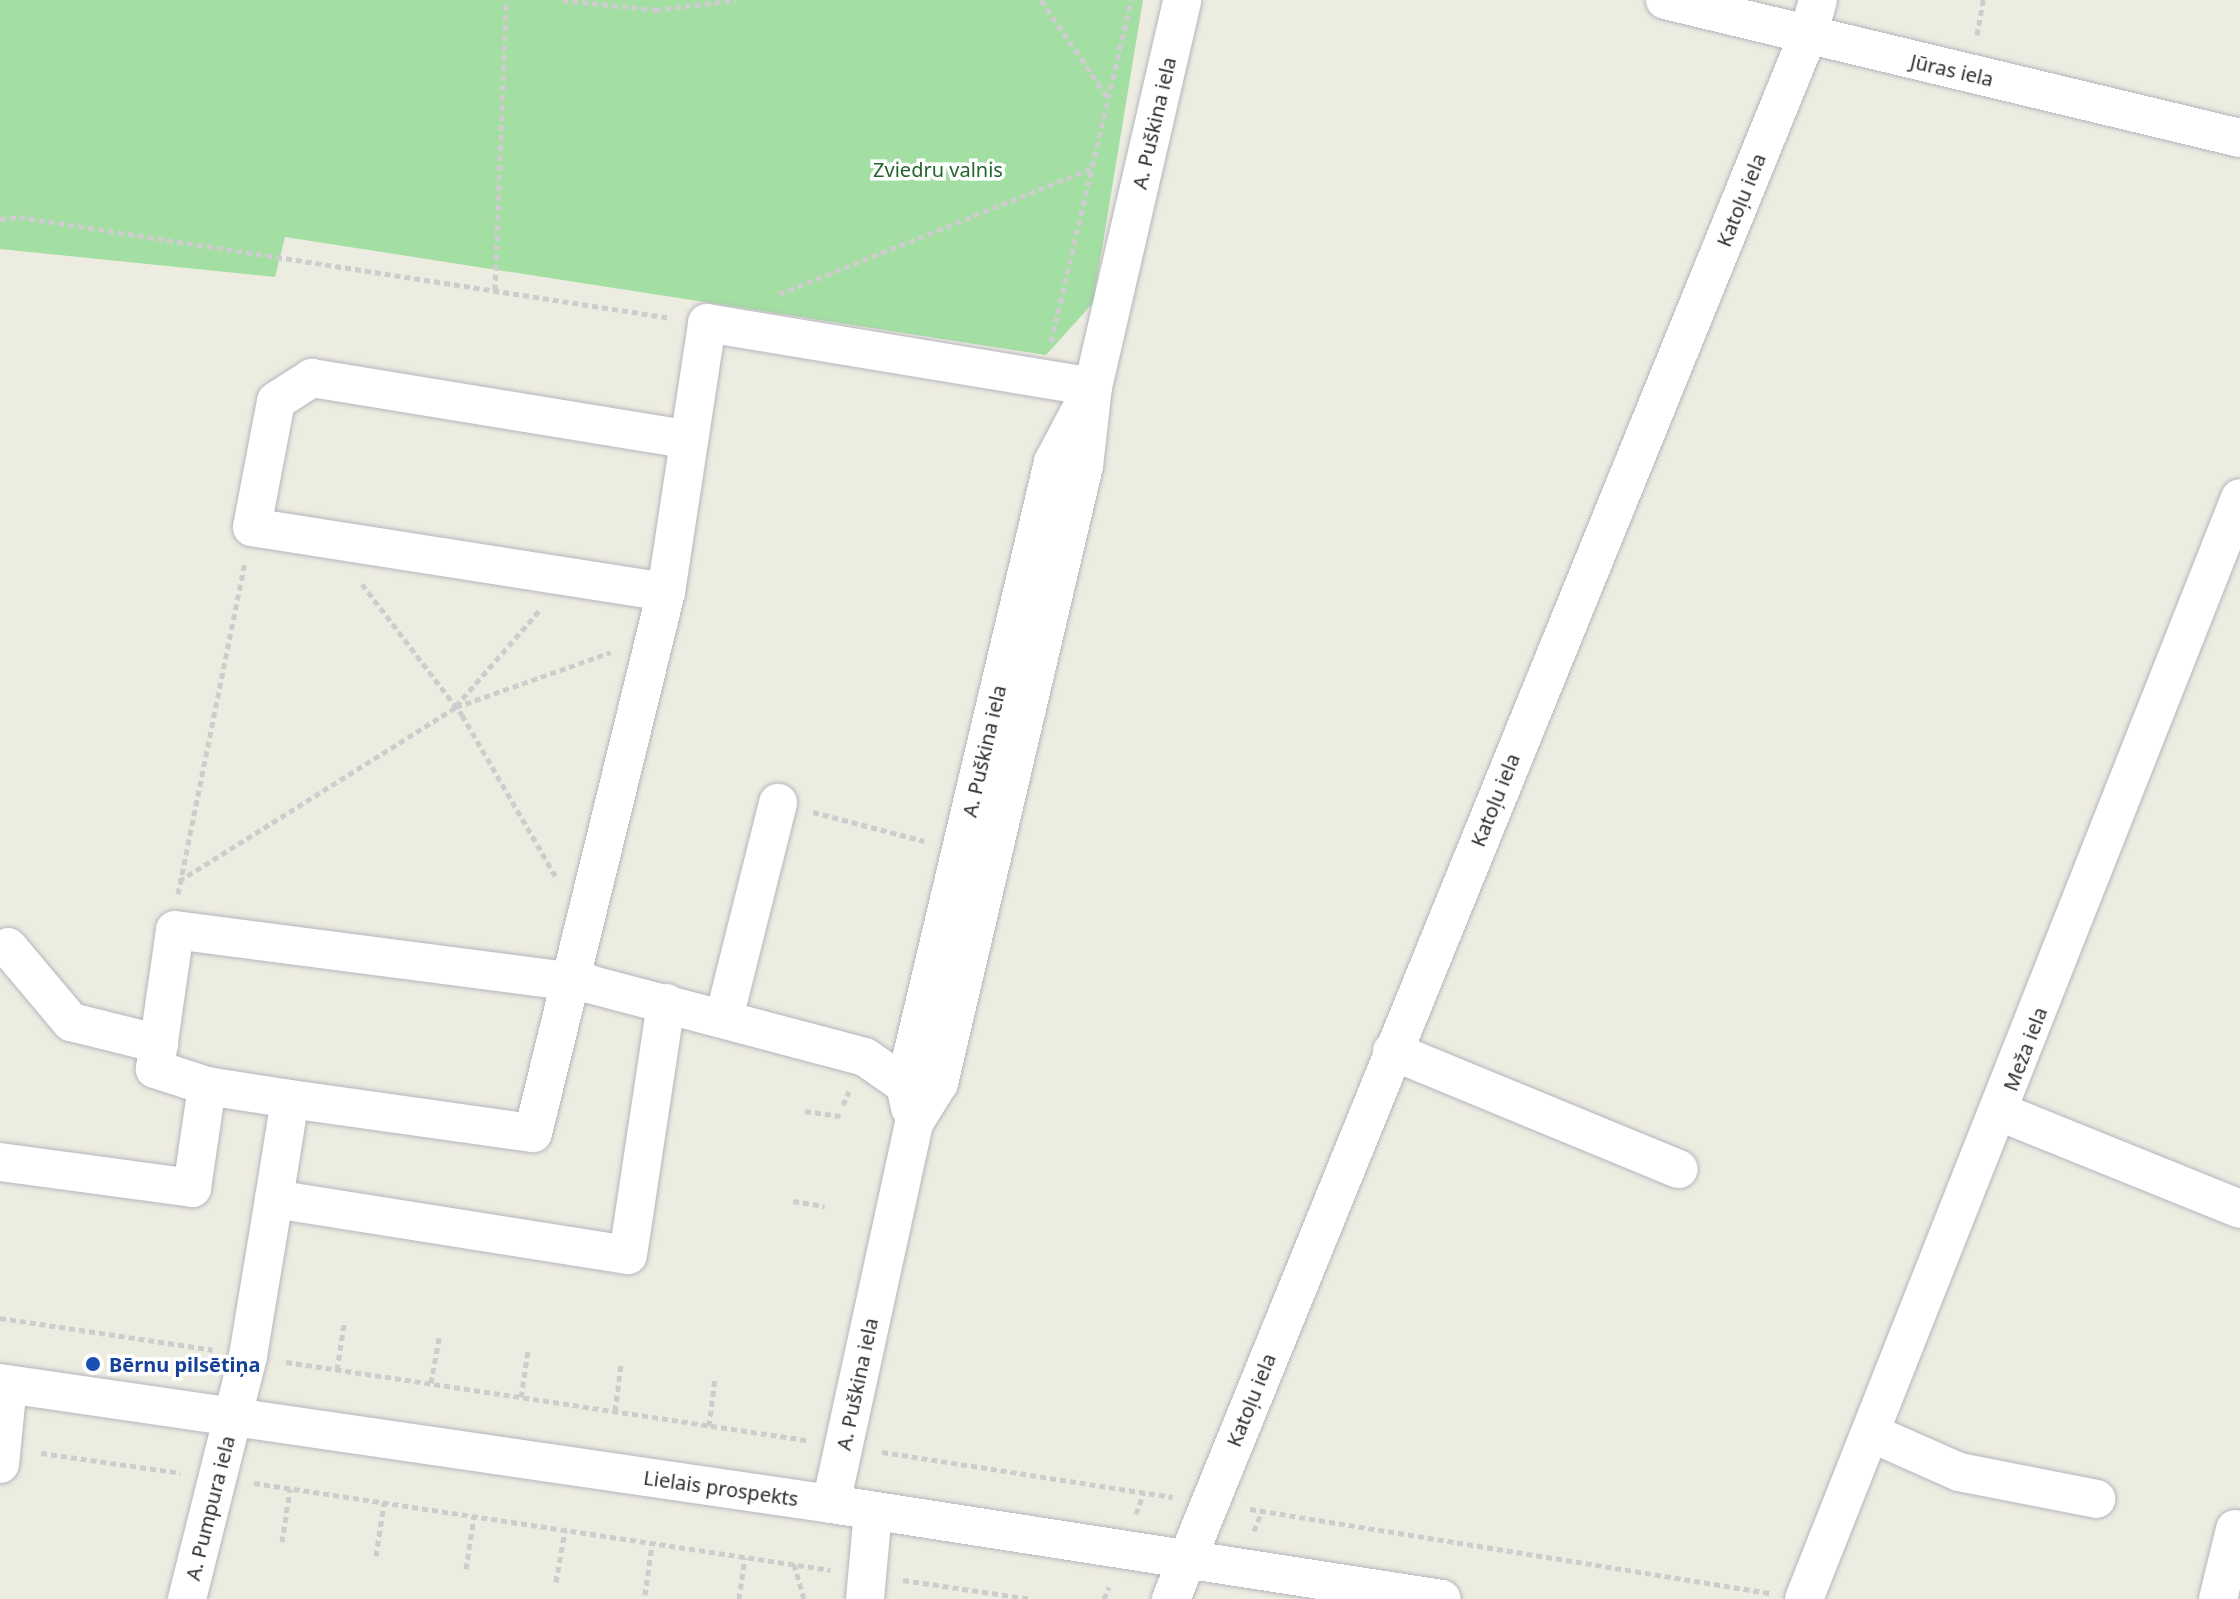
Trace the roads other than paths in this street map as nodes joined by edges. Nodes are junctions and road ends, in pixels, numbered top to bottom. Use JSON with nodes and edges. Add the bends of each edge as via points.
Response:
{"nodes":[{"id":1,"x":1182,"y":0,"type":"edge"},
{"id":2,"x":1665,"y":0,"type":"edge"},
{"id":3,"x":1813,"y":18,"type":"edge"},
{"id":4,"x":2240,"y":138,"type":"edge"},
{"id":5,"x":1093,"y":387,"type":"junction"},
{"id":6,"x":689,"y":440,"type":"junction"},
{"id":7,"x":2240,"y":498,"type":"edge"},
{"id":8,"x":666,"y":592,"type":"junction"},
{"id":9,"x":778,"y":803,"type":"road end"},
{"id":10,"x":8,"y":947,"type":"dead end"},
{"id":11,"x":571,"y":980,"type":"junction"},
{"id":12,"x":666,"y":1003,"type":"junction"},
{"id":13,"x":724,"y":1018,"type":"junction"},
{"id":14,"x":159,"y":1044,"type":"junction"},
{"id":15,"x":1392,"y":1051,"type":"junction"},
{"id":16,"x":905,"y":1085,"type":"junction"},
{"id":17,"x":207,"y":1086,"type":"junction"},
{"id":18,"x":290,"y":1099,"type":"junction"},
{"id":19,"x":2000,"y":1112,"type":"junction"},
{"id":20,"x":914,"y":1123,"type":"junction"},
{"id":21,"x":0,"y":1162,"type":"edge"},
{"id":22,"x":1679,"y":1169,"type":"dead end"},
{"id":23,"x":274,"y":1199,"type":"junction"},
{"id":24,"x":2240,"y":1209,"type":"edge"},
{"id":25,"x":4,"y":1383,"type":"edge"},
{"id":26,"x":233,"y":1417,"type":"junction"},
{"id":27,"x":1871,"y":1433,"type":"junction"},
{"id":28,"x":1,"y":1455,"type":"edge"},
{"id":29,"x":2096,"y":1499,"type":"dead end"},
{"id":30,"x":831,"y":1504,"type":"junction"},
{"id":31,"x":873,"y":1511,"type":"junction"},
{"id":32,"x":2235,"y":1529,"type":"dead end"},
{"id":33,"x":1186,"y":1560,"type":"junction"},
{"id":34,"x":1793,"y":1597,"type":"edge"},
{"id":35,"x":187,"y":1599,"type":"edge"},
{"id":36,"x":865,"y":1599,"type":"edge"},
{"id":37,"x":1171,"y":1599,"type":"edge"},
{"id":38,"x":1442,"y":1599,"type":"edge"},
{"id":39,"x":2218,"y":1599,"type":"edge"}],
"edges":[{"from":1,"to":5,"type":"street","name":"A. Puškina iela"},
{"from":2,"to":3,"type":"street","name":"Jūras iela"},
{"from":3,"to":4,"type":"street","name":"Jūras iela"},
{"from":3,"to":15,"type":"street","name":"Katoļu iela"},
{"from":5,"to":6,"type":"street","via":[[707,323]]},
{"from":5,"to":16,"type":"street","name":"A. Puškina iela","via":[[1053,462]]},
{"from":5,"to":20,"type":"street","name":"A. Puškina iela","via":[[1084,466],[939,1083]]},
{"from":6,"to":8,"type":"street"},
{"from":6,"to":8,"type":"street","via":[[312,378],[276,401],[252,527]]},
{"from":7,"to":19,"type":"street","name":"Meža iela"},
{"from":8,"to":11,"type":"street"},
{"from":9,"to":13,"type":"street"},
{"from":10,"to":14,"type":"street","via":[[71,1022]]},
{"from":11,"to":12,"type":"street"},
{"from":11,"to":14,"type":"street","via":[[175,930]]},
{"from":11,"to":18,"type":"street","via":[[533,1133]]},
{"from":12,"to":13,"type":"street"},
{"from":12,"to":23,"type":"street","via":[[628,1255]]},
{"from":13,"to":16,"type":"street","via":[[792,1023],[865,1057]]},
{"from":14,"to":17,"type":"street","via":[[155,1069]]},
{"from":15,"to":22,"type":"street"},
{"from":15,"to":33,"type":"street","name":"Katoļu iela"},
{"from":16,"to":20,"type":"street","name":"A. Puškina iela"},
{"from":17,"to":18,"type":"street"},
{"from":17,"to":21,"type":"street","via":[[192,1188]]},
{"from":18,"to":23,"type":"street","name":"A. Pumpura iela"},
{"from":19,"to":24,"type":"street"},
{"from":19,"to":27,"type":"street","name":"Meža iela"},
{"from":20,"to":30,"type":"street","name":"A. Puškina iela"},
{"from":23,"to":26,"type":"street","name":"A. Pumpura iela"},
{"from":25,"to":26,"type":"street","name":"Lielais prospekts"},
{"from":25,"to":28,"type":"street"},
{"from":26,"to":30,"type":"street","name":"Lielais prospekts"},
{"from":26,"to":35,"type":"street","name":"A. Pumpura iela"},
{"from":27,"to":29,"type":"street","via":[[1959,1472]]},
{"from":27,"to":34,"type":"street","name":"Meža iela"},
{"from":30,"to":31,"type":"street","name":"Lielais prospekts"},
{"from":31,"to":33,"type":"street","name":"Lielais prospekts"},
{"from":31,"to":36,"type":"street"},
{"from":32,"to":39,"type":"street"},
{"from":33,"to":37,"type":"street","name":"Katoļu iela"},
{"from":33,"to":38,"type":"street","name":"Lielais prospekts"}]}
